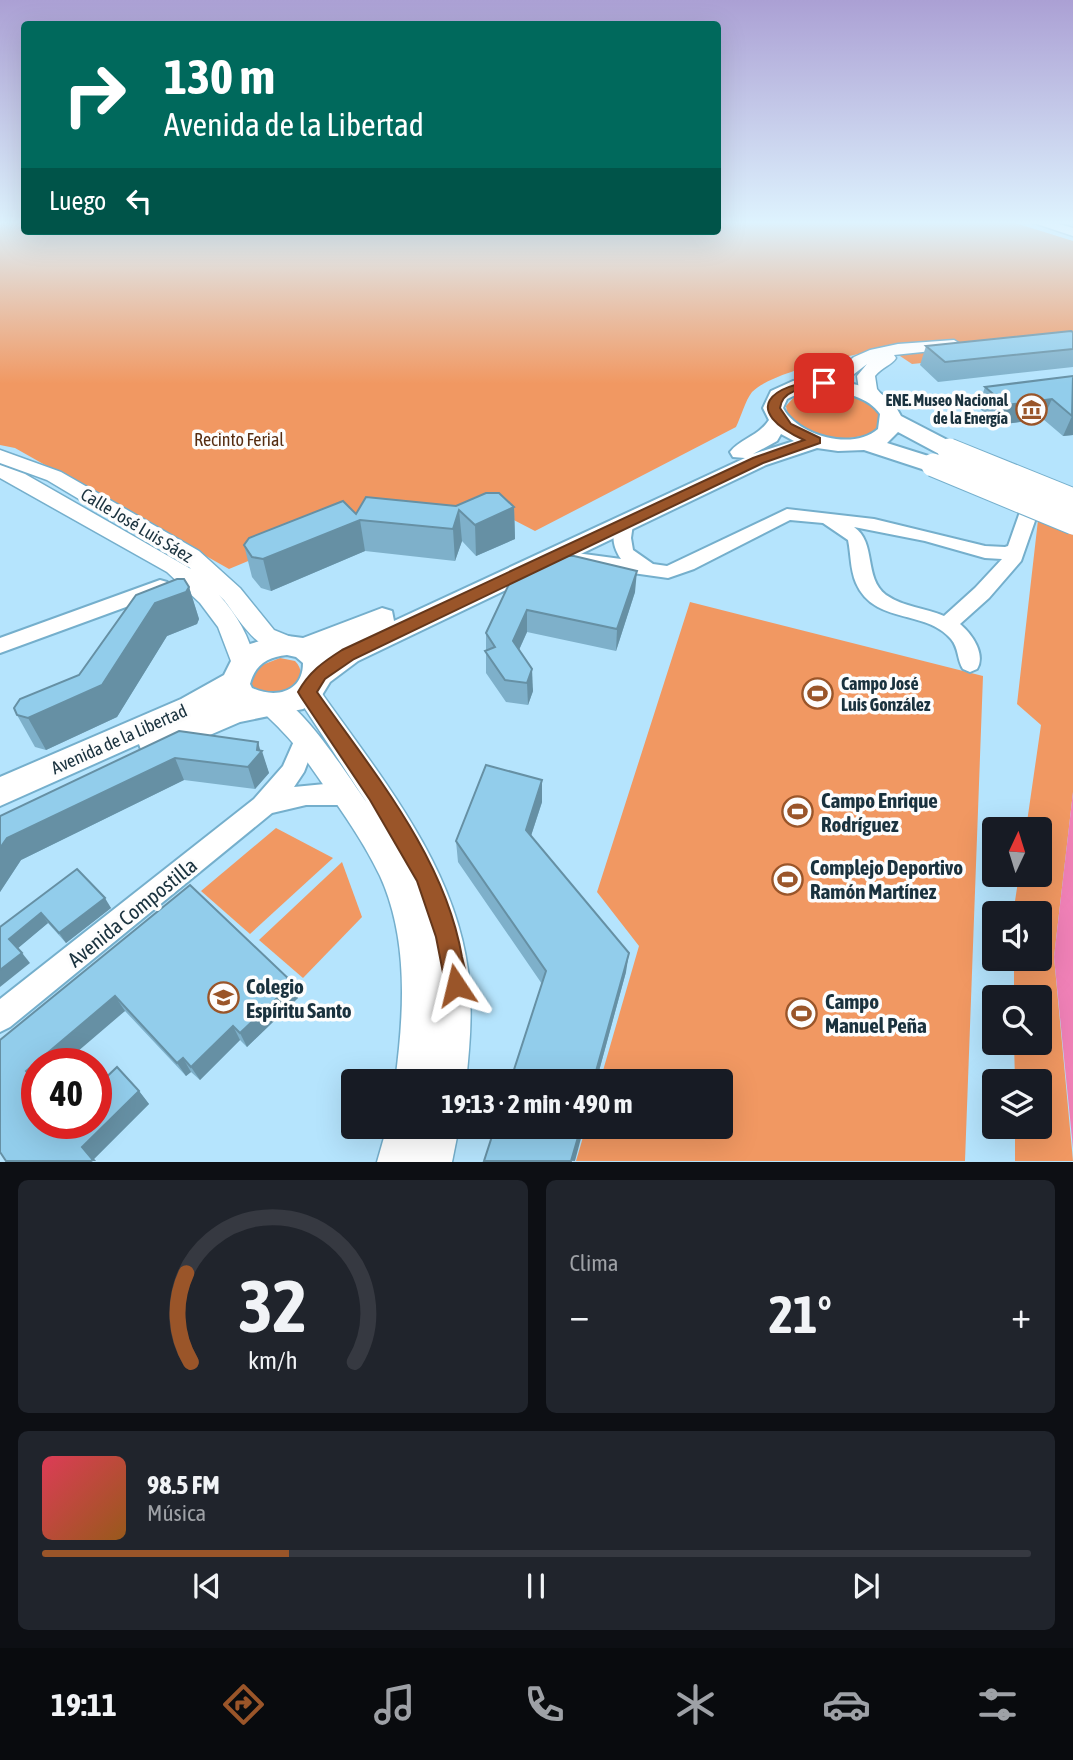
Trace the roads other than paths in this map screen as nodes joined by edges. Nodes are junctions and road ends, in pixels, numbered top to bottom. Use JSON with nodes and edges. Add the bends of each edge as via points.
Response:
{"nodes":[{"id":1,"x":824,"y":383,"type":"junction"},
{"id":2,"x":876,"y":399,"type":"junction"},
{"id":3,"x":892,"y":420,"type":"junction"},
{"id":4,"x":779,"y":421,"type":"junction"},
{"id":5,"x":815,"y":441,"type":"junction"},
{"id":6,"x":866,"y":443,"type":"junction"},
{"id":7,"x":0,"y":456,"type":"edge"},
{"id":8,"x":941,"y":457,"type":"junction"},
{"id":9,"x":0,"y":471,"type":"edge"},
{"id":10,"x":1041,"y":478,"type":"dead end"},
{"id":11,"x":1073,"y":500,"type":"edge"},
{"id":12,"x":1073,"y":523,"type":"edge"},
{"id":13,"x":624,"y":524,"type":"junction"},
{"id":14,"x":862,"y":529,"type":"junction"},
{"id":15,"x":979,"y":550,"type":"junction"},
{"id":16,"x":1016,"y":551,"type":"junction"},
{"id":17,"x":547,"y":559,"type":"junction"},
{"id":18,"x":164,"y":562,"type":"junction"},
{"id":19,"x":683,"y":567,"type":"junction"},
{"id":20,"x":992,"y":581,"type":"junction"},
{"id":21,"x":193,"y":582,"type":"junction"},
{"id":22,"x":138,"y":594,"type":"junction"},
{"id":23,"x":948,"y":624,"type":"junction"},
{"id":24,"x":0,"y":646,"type":"edge"},
{"id":25,"x":296,"y":647,"type":"junction"},
{"id":26,"x":970,"y":664,"type":"dead end"},
{"id":27,"x":239,"y":672,"type":"junction"},
{"id":28,"x":313,"y":683,"type":"junction"},
{"id":29,"x":266,"y":705,"type":"junction"},
{"id":30,"x":306,"y":738,"type":"junction"},
{"id":31,"x":0,"y":792,"type":"edge"},
{"id":32,"x":345,"y":795,"type":"junction"},
{"id":33,"x":264,"y":806,"type":"junction"},
{"id":34,"x":0,"y":817,"type":"edge"},
{"id":35,"x":0,"y":1017,"type":"edge"},
{"id":36,"x":415,"y":1069,"type":"edge"},
{"id":37,"x":451,"y":1069,"type":"edge"},
{"id":38,"x":402,"y":1139,"type":"edge"},
{"id":39,"x":438,"y":1139,"type":"edge"},
{"id":40,"x":396,"y":1161,"type":"edge"},
{"id":41,"x":433,"y":1161,"type":"edge"}],
"edges":[{"from":1,"to":2,"type":"main road","via":[[853,388]]},
{"from":1,"to":2,"type":"street","via":[[882,353],[974,345],[876,363],[866,381]]},
{"from":1,"to":4,"type":"main road","via":[[800,385],[778,395],[773,408]]},
{"from":2,"to":3,"type":"main road"},
{"from":3,"to":6,"type":"main road","via":[[886,433]]},
{"from":3,"to":8,"type":"main road"},
{"from":4,"to":5,"type":"main road"},
{"from":4,"to":25,"type":"main road","via":[[769,436],[744,451],[351,633]]},
{"from":5,"to":6,"type":"main road"},
{"from":5,"to":13,"type":"main road","via":[[758,460]]},
{"from":6,"to":8,"type":"main road"},
{"from":7,"to":25,"type":"street","name":"Calle José Luis Sáez","via":[[54,476],[191,556],[232,594],[265,636]]},
{"from":8,"to":11,"type":"main road","bridge":true},
{"from":8,"to":12,"type":"main road","bridge":true},
{"from":9,"to":18,"type":"street","name":"Calle José Luis Sáez"},
{"from":10,"to":16,"type":"street"},
{"from":13,"to":17,"type":"main road"},
{"from":13,"to":19,"type":"street","via":[[621,547],[631,559],[652,566]]},
{"from":14,"to":15,"type":"street","via":[[935,537]]},
{"from":14,"to":19,"type":"street","via":[[828,517],[780,515]]},
{"from":14,"to":23,"type":"street","via":[[858,542],[866,585],[873,595],[890,606]]},
{"from":15,"to":16,"type":"street","via":[[998,555]]},
{"from":15,"to":20,"type":"street","via":[[990,565]]},
{"from":16,"to":20,"type":"street"},
{"from":17,"to":19,"type":"street","via":[[583,559],[661,572]]},
{"from":17,"to":28,"type":"main road","via":[[348,654]]},
{"from":18,"to":21,"type":"street","name":"Calle José Luis Sáez"},
{"from":18,"to":22,"type":"street","via":[[162,574]]},
{"from":20,"to":23,"type":"street"},
{"from":21,"to":22,"type":"street"},
{"from":21,"to":27,"type":"street","name":"Calle José Luis Sáez","via":[[233,629],[242,650]]},
{"from":22,"to":24,"type":"street"},
{"from":23,"to":26,"type":"street","via":[[965,643]]},
{"from":25,"to":27,"type":"main road","via":[[263,649]]},
{"from":25,"to":28,"type":"main road","via":[[317,660]]},
{"from":27,"to":29,"type":"main road","via":[[238,692],[246,700]]},
{"from":27,"to":31,"type":"main road","name":"Avenida de la Libertad","via":[[192,706]]},
{"from":28,"to":29,"type":"main road","via":[[292,701]]},
{"from":28,"to":37,"type":"street","via":[[427,878],[447,937],[456,985]]},
{"from":29,"to":30,"type":"street","via":[[295,723]]},
{"from":29,"to":34,"type":"main road","name":"Avenida de la Libertad","via":[[232,712]]},
{"from":30,"to":32,"type":"street"},
{"from":30,"to":33,"type":"street","name":"Avenida Compostilla","via":[[292,772]]},
{"from":32,"to":33,"type":"street","name":"Avenida Compostilla","via":[[293,795]]},
{"from":32,"to":36,"type":"street","via":[[393,872],[407,908],[420,974]]},
{"from":33,"to":35,"type":"street","name":"Avenida Compostilla"},
{"from":38,"to":40,"type":"street"},
{"from":39,"to":41,"type":"street"}]}
